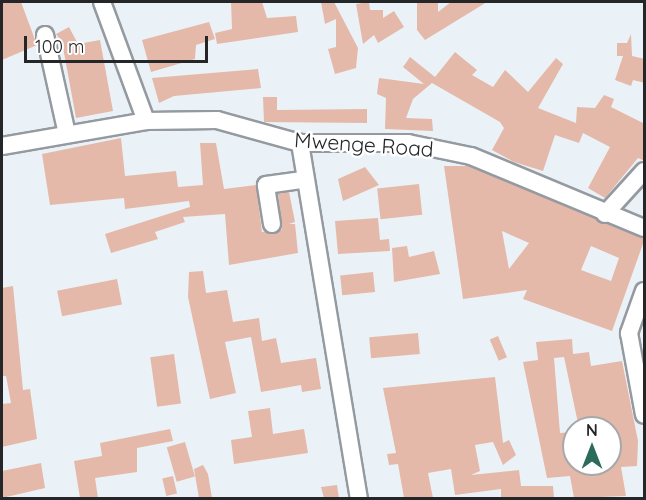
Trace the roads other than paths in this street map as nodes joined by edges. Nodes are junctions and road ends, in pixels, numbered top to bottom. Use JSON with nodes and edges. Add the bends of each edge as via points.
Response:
{"nodes":[{"id":1,"x":102,"y":2,"type":"edge"},
{"id":2,"x":45,"y":35,"type":"dead end"},
{"id":3,"x":146,"y":121,"type":"junction"},
{"id":4,"x":66,"y":134,"type":"junction"},
{"id":5,"x":300,"y":143,"type":"junction"},
{"id":6,"x":2,"y":146,"type":"edge"},
{"id":7,"x":645,"y":171,"type":"edge"},
{"id":8,"x":303,"y":180,"type":"junction"},
{"id":9,"x":605,"y":214,"type":"junction"},
{"id":10,"x":272,"y":224,"type":"dead end"},
{"id":11,"x":645,"y":228,"type":"edge"},
{"id":12,"x":645,"y":291,"type":"edge"},
{"id":13,"x":645,"y":415,"type":"edge"},
{"id":14,"x":359,"y":498,"type":"edge"}],
"edges":[{"from":1,"to":3,"type":"street"},
{"from":2,"to":4,"type":"street"},
{"from":3,"to":4,"type":"street","name":"Mwenge Road"},
{"from":3,"to":5,"type":"street","name":"Mwenge Road","via":[[217,120]]},
{"from":4,"to":6,"type":"street","name":"Mwenge Road"},
{"from":5,"to":8,"type":"street"},
{"from":5,"to":9,"type":"street","name":"Mwenge Road","via":[[408,143],[471,156]]},
{"from":7,"to":9,"type":"street"},
{"from":8,"to":10,"type":"street","via":[[266,185]]},
{"from":8,"to":14,"type":"street"},
{"from":9,"to":11,"type":"street","name":"Mwenge Road"},
{"from":12,"to":13,"type":"street","via":[[629,333]]}]}
